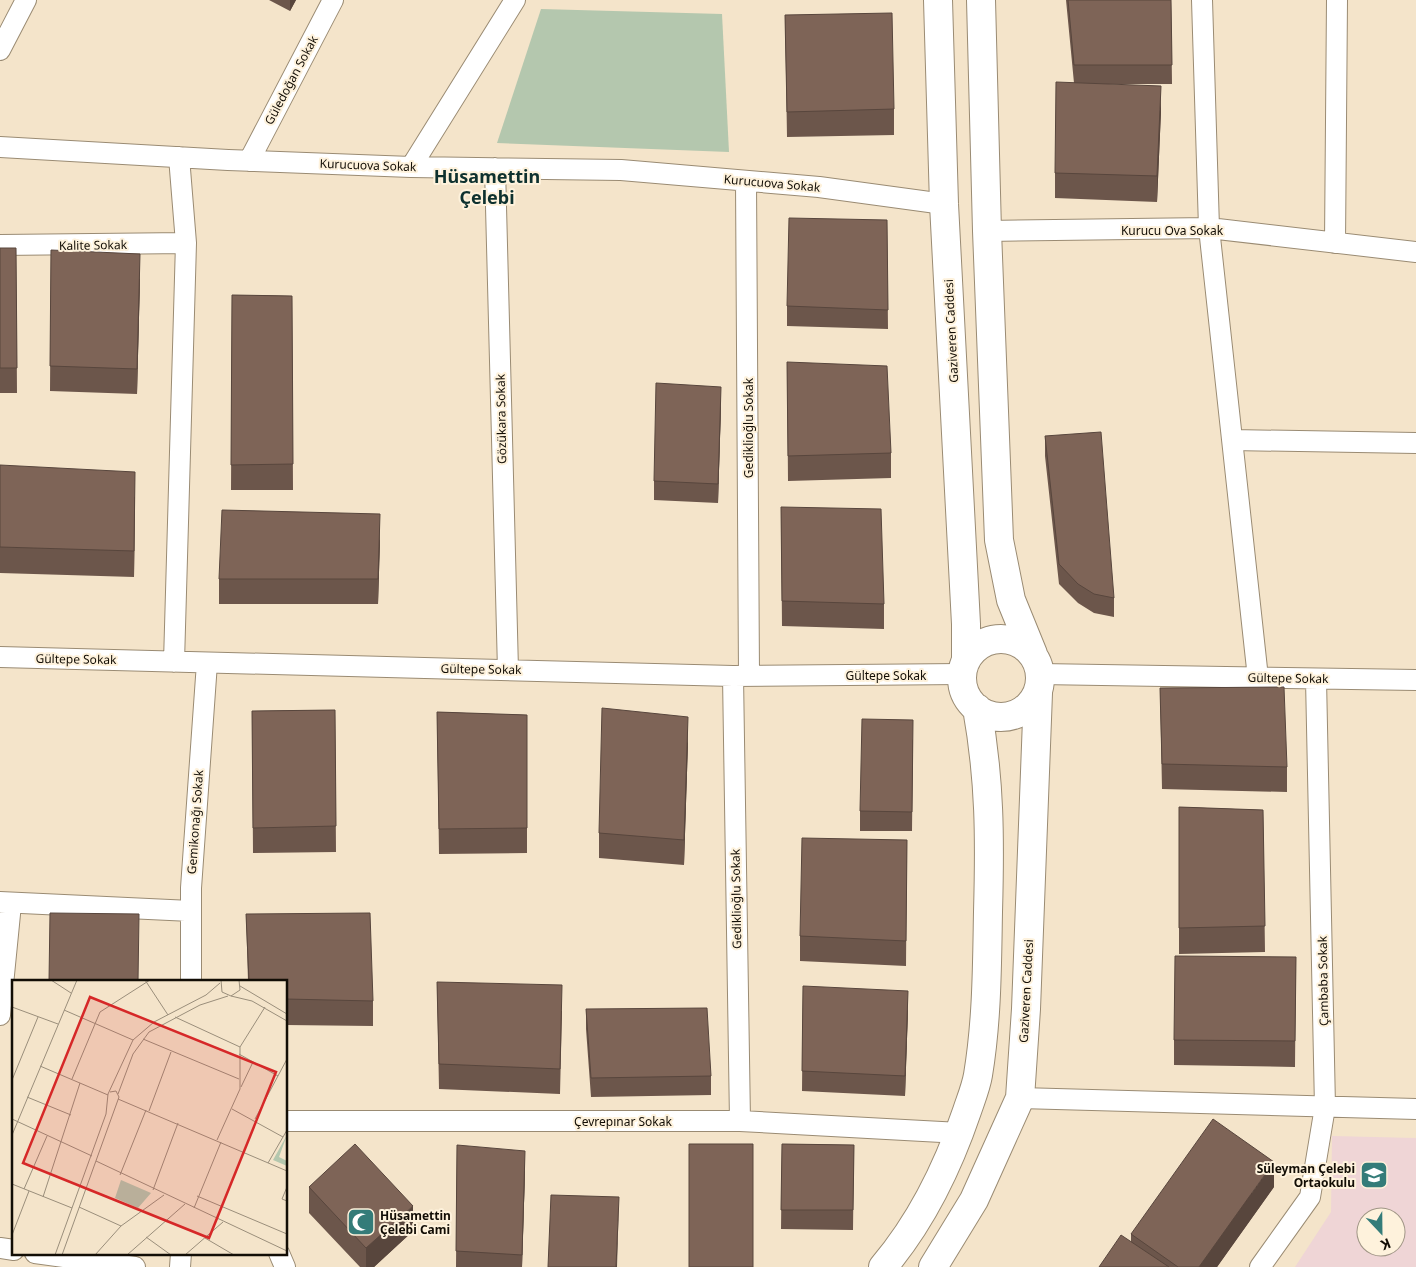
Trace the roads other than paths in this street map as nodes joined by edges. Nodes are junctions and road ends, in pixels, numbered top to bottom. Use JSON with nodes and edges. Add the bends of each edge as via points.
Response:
{"nodes":[{"id":1,"x":26,"y":0,"type":"edge"},
{"id":2,"x":333,"y":0,"type":"edge"},
{"id":3,"x":515,"y":0,"type":"edge"},
{"id":4,"x":938,"y":0,"type":"edge"},
{"id":5,"x":981,"y":0,"type":"edge"},
{"id":6,"x":1202,"y":0,"type":"edge"},
{"id":7,"x":1337,"y":0,"type":"edge"},
{"id":8,"x":0,"y":50,"type":"edge"},
{"id":9,"x":0,"y":147,"type":"edge"},
{"id":10,"x":179,"y":157,"type":"junction"},
{"id":11,"x":249,"y":161,"type":"junction"},
{"id":12,"x":411,"y":167,"type":"junction"},
{"id":13,"x":495,"y":168,"type":"junction"},
{"id":14,"x":746,"y":181,"type":"junction"},
{"id":15,"x":944,"y":204,"type":"junction"},
{"id":16,"x":1209,"y":228,"type":"junction"},
{"id":17,"x":987,"y":231,"type":"junction"},
{"id":18,"x":186,"y":243,"type":"junction"},
{"id":19,"x":1335,"y":243,"type":"junction"},
{"id":20,"x":0,"y":245,"type":"edge"},
{"id":21,"x":1416,"y":252,"type":"edge"},
{"id":22,"x":1232,"y":440,"type":"junction"},
{"id":23,"x":1416,"y":443,"type":"edge"},
{"id":24,"x":0,"y":657,"type":"edge"},
{"id":25,"x":174,"y":662,"type":"junction"},
{"id":26,"x":207,"y":662,"type":"junction"},
{"id":27,"x":964,"y":668,"type":"junction"},
{"id":28,"x":508,"y":670,"type":"junction"},
{"id":29,"x":1037,"y":674,"type":"junction"},
{"id":30,"x":741,"y":676,"type":"junction"},
{"id":31,"x":1258,"y":678,"type":"junction"},
{"id":32,"x":1316,"y":679,"type":"junction"},
{"id":33,"x":1416,"y":680,"type":"edge"},
{"id":34,"x":977,"y":708,"type":"junction"},
{"id":35,"x":6,"y":903,"type":"edge"},
{"id":36,"x":191,"y":911,"type":"junction"},
{"id":37,"x":191,"y":980,"type":"edge"},
{"id":38,"x":0,"y":1015,"type":"edge"},
{"id":39,"x":1020,"y":1098,"type":"junction"},
{"id":40,"x":1325,"y":1107,"type":"junction"},
{"id":41,"x":1416,"y":1109,"type":"edge"},
{"id":42,"x":288,"y":1121,"type":"edge"},
{"id":43,"x":740,"y":1121,"type":"junction"},
{"id":44,"x":960,"y":1133,"type":"junction"},
{"id":45,"x":42,"y":1254,"type":"edge"},
{"id":46,"x":181,"y":1254,"type":"edge"},
{"id":47,"x":280,"y":1254,"type":"edge"},
{"id":48,"x":135,"y":1267,"type":"edge"},
{"id":49,"x":180,"y":1267,"type":"edge"},
{"id":50,"x":285,"y":1267,"type":"edge"},
{"id":51,"x":883,"y":1267,"type":"edge"},
{"id":52,"x":933,"y":1267,"type":"edge"},
{"id":53,"x":1260,"y":1267,"type":"edge"}],
"edges":[{"from":1,"to":8,"type":"street"},
{"from":2,"to":11,"type":"street","name":"Güledoğan Sokak"},
{"from":3,"to":12,"type":"street"},
{"from":4,"to":15,"type":"main road","name":"Gaziveren Caddesi"},
{"from":5,"to":17,"type":"main road","name":"Gaziveren Caddesi"},
{"from":6,"to":16,"type":"street"},
{"from":7,"to":19,"type":"street"},
{"from":9,"to":10,"type":"street","name":"Kurucuova Sokak"},
{"from":10,"to":11,"type":"street","name":"Kurucuova Sokak"},
{"from":10,"to":18,"type":"street"},
{"from":11,"to":12,"type":"street","name":"Kurucuova Sokak"},
{"from":12,"to":13,"type":"street","name":"Kurucuova Sokak"},
{"from":13,"to":14,"type":"street","name":"Kurucuova Sokak","via":[[621,170]]},
{"from":13,"to":28,"type":"street","name":"Gözükara Sokak"},
{"from":14,"to":15,"type":"street","name":"Kurucuova Sokak"},
{"from":14,"to":30,"type":"street","name":"Gediklioğlu Sokak"},
{"from":15,"to":27,"type":"main road","name":"Gaziveren Caddesi"},
{"from":16,"to":17,"type":"street","name":"Kurucu Ova Sokak"},
{"from":16,"to":19,"type":"street","name":"Kurucu Ova Sokak"},
{"from":16,"to":22,"type":"street"},
{"from":17,"to":29,"type":"main road","name":"Gaziveren Caddesi","via":[[999,540],[1011,600]]},
{"from":18,"to":20,"type":"street","name":"Kalite Sokak"},
{"from":18,"to":25,"type":"street"},
{"from":19,"to":21,"type":"street","name":"Kurucu Ova Sokak"},
{"from":22,"to":23,"type":"street"},
{"from":22,"to":31,"type":"street"},
{"from":24,"to":25,"type":"street","name":"Gültepe Sokak"},
{"from":25,"to":26,"type":"street","name":"Gültepe Sokak"},
{"from":26,"to":28,"type":"street","name":"Gültepe Sokak"},
{"from":26,"to":36,"type":"street","name":"Gemikonağı Sokak"},
{"from":27,"to":29,"type":"main road","via":[[974,650],[985,642],[1011,640],[1023,645]]},
{"from":27,"to":30,"type":"street","name":"Gültepe Sokak"},
{"from":27,"to":34,"type":"main road","via":[[963,687]]},
{"from":28,"to":30,"type":"street","name":"Gültepe Sokak"},
{"from":29,"to":31,"type":"street","name":"Gültepe Sokak"},
{"from":29,"to":34,"type":"main road","via":[[1030,704],[1022,712],[1010,716],[987,714]]},
{"from":29,"to":39,"type":"main road","name":"Gaziveren Caddesi"},
{"from":30,"to":43,"type":"street","name":"Gediklioğlu Sokak"},
{"from":31,"to":32,"type":"street","name":"Gültepe Sokak"},
{"from":32,"to":33,"type":"street","name":"Gültepe Sokak"},
{"from":32,"to":40,"type":"street","name":"Çambaba Sokak"},
{"from":34,"to":44,"type":"main road","via":[[986,757],[990,821],[986,1003],[978,1077]]},
{"from":35,"to":36,"type":"street"},
{"from":35,"to":38,"type":"street"},
{"from":36,"to":37,"type":"street","name":"Gemikonağı Sokak"},
{"from":39,"to":40,"type":"street"},
{"from":39,"to":52,"type":"main road","name":"Gaziveren Caddesi","via":[[974,1200]]},
{"from":40,"to":41,"type":"street"},
{"from":40,"to":53,"type":"street","name":"Çambaba Sokak","via":[[1310,1197]]},
{"from":42,"to":43,"type":"street","name":"Çevrepınar Sokak"},
{"from":43,"to":44,"type":"street","name":"Çevrepınar Sokak"},
{"from":44,"to":51,"type":"main road","via":[[935,1191]]},
{"from":45,"to":48,"type":"street"},
{"from":46,"to":49,"type":"street"},
{"from":47,"to":50,"type":"street"}]}
